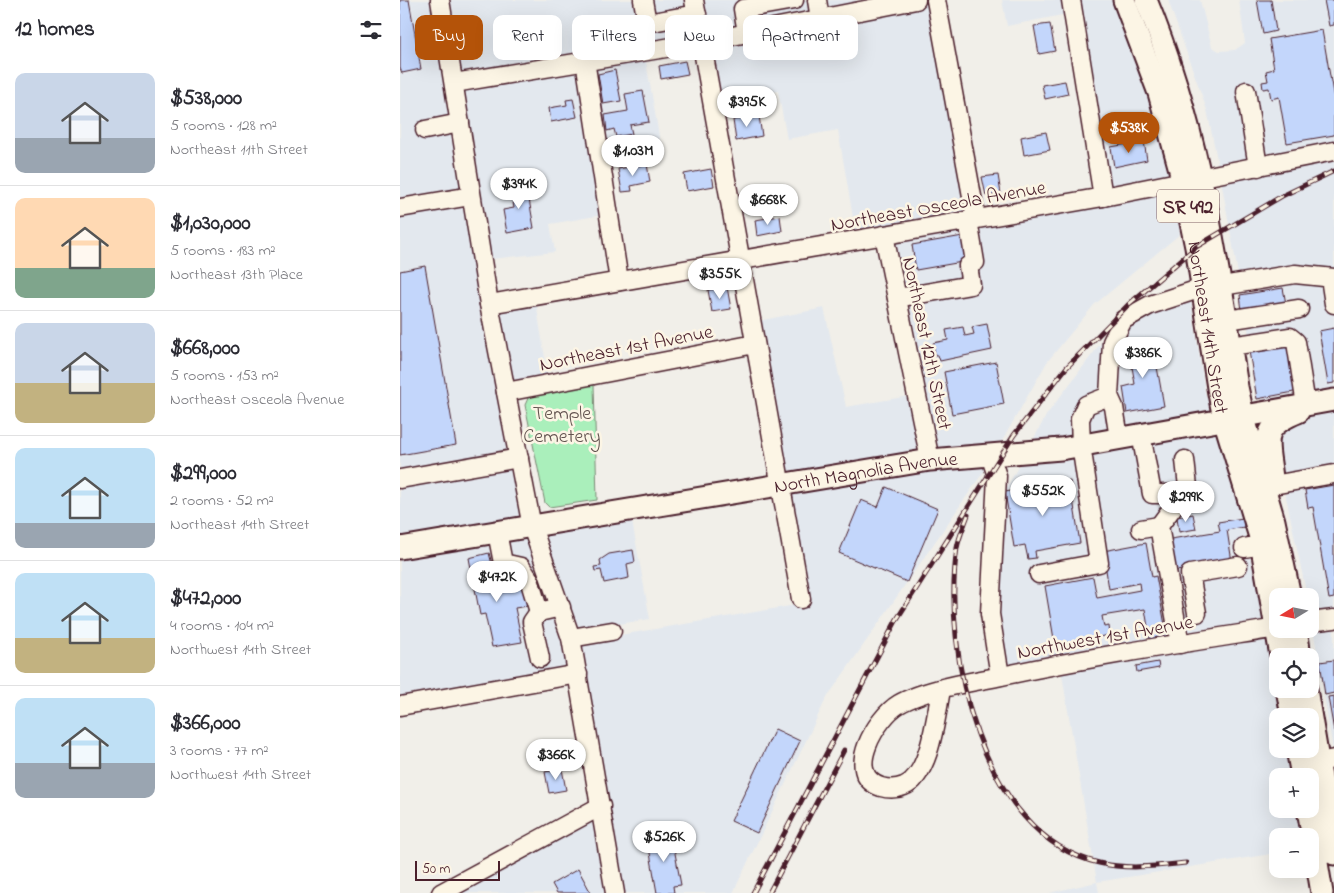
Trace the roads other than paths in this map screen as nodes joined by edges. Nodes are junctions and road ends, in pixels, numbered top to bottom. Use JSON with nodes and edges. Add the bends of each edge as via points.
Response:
{"nodes":[{"id":1,"x":440,"y":0,"type":"edge"},
{"id":2,"x":643,"y":0,"type":"edge"},
{"id":3,"x":794,"y":0,"type":"edge"},
{"id":4,"x":817,"y":0,"type":"edge"},
{"id":5,"x":916,"y":0,"type":"edge"},
{"id":6,"x":936,"y":0,"type":"edge"},
{"id":7,"x":1071,"y":0,"type":"edge"},
{"id":8,"x":1124,"y":0,"type":"edge"},
{"id":9,"x":1146,"y":0,"type":"edge"},
{"id":10,"x":696,"y":7,"type":"edge"},
{"id":11,"x":646,"y":15,"type":"edge"},
{"id":12,"x":744,"y":15,"type":"edge"},
{"id":13,"x":819,"y":15,"type":"edge"},
{"id":14,"x":840,"y":15,"type":"edge"},
{"id":15,"x":655,"y":20,"type":"edge"},
{"id":16,"x":583,"y":60,"type":"edge"},
{"id":17,"x":589,"y":60,"type":"edge"},
{"id":18,"x":705,"y":60,"type":"edge"},
{"id":19,"x":454,"y":82,"type":"junction"},
{"id":20,"x":1246,"y":91,"type":"dead end"},
{"id":21,"x":460,"y":123,"type":"junction"},
{"id":22,"x":425,"y":130,"type":"dead end"},
{"id":23,"x":1334,"y":151,"type":"edge"},
{"id":24,"x":1258,"y":168,"type":"junction"},
{"id":25,"x":1193,"y":180,"type":"junction"},
{"id":26,"x":471,"y":196,"type":"junction"},
{"id":27,"x":1104,"y":197,"type":"junction"},
{"id":28,"x":400,"y":208,"type":"edge"},
{"id":29,"x":972,"y":219,"type":"junction"},
{"id":30,"x":884,"y":235,"type":"junction"},
{"id":31,"x":741,"y":262,"type":"junction"},
{"id":32,"x":1332,"y":278,"type":"edge"},
{"id":33,"x":619,"y":281,"type":"junction"},
{"id":34,"x":1212,"y":287,"type":"junction"},
{"id":35,"x":897,"y":298,"type":"junction"},
{"id":36,"x":489,"y":304,"type":"junction"},
{"id":37,"x":1334,"y":304,"type":"edge"},
{"id":38,"x":1299,"y":309,"type":"dead end"},
{"id":39,"x":1227,"y":320,"type":"junction"},
{"id":40,"x":755,"y":344,"type":"junction"},
{"id":41,"x":1231,"y":346,"type":"junction"},
{"id":42,"x":506,"y":392,"type":"junction"},
{"id":43,"x":1109,"y":396,"type":"junction"},
{"id":44,"x":1321,"y":402,"type":"edge"},
{"id":45,"x":1234,"y":417,"type":"junction"},
{"id":46,"x":1141,"y":434,"type":"junction"},
{"id":47,"x":1119,"y":438,"type":"junction"},
{"id":48,"x":1081,"y":445,"type":"junction"},
{"id":49,"x":990,"y":455,"type":"junction"},
{"id":50,"x":518,"y":458,"type":"junction"},
{"id":51,"x":930,"y":460,"type":"junction"},
{"id":52,"x":1185,"y":460,"type":"dead end"},
{"id":53,"x":1334,"y":474,"type":"edge"},
{"id":54,"x":400,"y":479,"type":"edge"},
{"id":55,"x":781,"y":485,"type":"junction"},
{"id":56,"x":1273,"y":485,"type":"junction"},
{"id":57,"x":1184,"y":494,"type":"junction"},
{"id":58,"x":532,"y":526,"type":"junction"},
{"id":59,"x":1159,"y":526,"type":"junction"},
{"id":60,"x":1141,"y":529,"type":"dead end"},
{"id":61,"x":497,"y":532,"type":"junction"},
{"id":62,"x":1262,"y":545,"type":"junction"},
{"id":63,"x":400,"y":548,"type":"edge"},
{"id":64,"x":1238,"y":566,"type":"dead end"},
{"id":65,"x":1039,"y":574,"type":"dead end"},
{"id":66,"x":1273,"y":588,"type":"edge"},
{"id":67,"x":1286,"y":588,"type":"edge"},
{"id":68,"x":801,"y":599,"type":"dead end"},
{"id":69,"x":560,"y":608,"type":"junction"},
{"id":70,"x":539,"y":612,"type":"junction"},
{"id":71,"x":1197,"y":613,"type":"dead end"},
{"id":72,"x":1334,"y":618,"type":"edge"},
{"id":73,"x":1319,"y":620,"type":"edge"},
{"id":74,"x":1269,"y":630,"type":"edge"},
{"id":75,"x":612,"y":631,"type":"dead end"},
{"id":76,"x":571,"y":638,"type":"junction"},
{"id":77,"x":1180,"y":644,"type":"junction"},
{"id":78,"x":540,"y":658,"type":"dead end"},
{"id":79,"x":578,"y":674,"type":"junction"},
{"id":80,"x":1000,"y":676,"type":"junction"},
{"id":81,"x":941,"y":690,"type":"junction"},
{"id":82,"x":1309,"y":698,"type":"edge"},
{"id":83,"x":400,"y":706,"type":"edge"},
{"id":84,"x":1326,"y":760,"type":"edge"},
{"id":85,"x":601,"y":806,"type":"junction"},
{"id":86,"x":1310,"y":818,"type":"edge"},
{"id":87,"x":1334,"y":854,"type":"edge"},
{"id":88,"x":441,"y":893,"type":"edge"},
{"id":89,"x":615,"y":893,"type":"edge"},
{"id":90,"x":1322,"y":893,"type":"edge"}],
"edges":[{"from":1,"to":19,"type":"street"},
{"from":2,"to":11,"type":"street"},
{"from":3,"to":12,"type":"street","via":[[743,9]]},
{"from":4,"to":13,"type":"street"},
{"from":5,"to":14,"type":"street"},
{"from":6,"to":29,"type":"street"},
{"from":7,"to":27,"type":"street"},
{"from":8,"to":25,"type":"main road","number":"SR 492"},
{"from":9,"to":25,"type":"main road","number":"SR 492","via":[[1176,81]]},
{"from":10,"to":15,"type":"street"},
{"from":16,"to":19,"type":"street"},
{"from":17,"to":33,"type":"street"},
{"from":18,"to":31,"type":"street"},
{"from":19,"to":21,"type":"street"},
{"from":20,"to":24,"type":"street"},
{"from":21,"to":22,"type":"street"},
{"from":21,"to":26,"type":"street"},
{"from":23,"to":24,"type":"street","name":"Northeast Osceola Avenue"},
{"from":24,"to":25,"type":"street","name":"Northeast Osceola Avenue"},
{"from":25,"to":27,"type":"street","name":"Northeast Osceola Avenue"},
{"from":25,"to":34,"type":"main road","number":"SR 492"},
{"from":26,"to":28,"type":"street"},
{"from":26,"to":36,"type":"street"},
{"from":27,"to":29,"type":"street","name":"Northeast Osceola Avenue"},
{"from":29,"to":30,"type":"street","name":"Northeast Osceola Avenue"},
{"from":29,"to":35,"type":"street","via":[[975,262],[968,266],[971,285]]},
{"from":30,"to":31,"type":"street","name":"Northeast Osceola Avenue"},
{"from":30,"to":35,"type":"street","name":"Northeast 12th Street"},
{"from":31,"to":33,"type":"street","name":"Northeast Osceola Avenue"},
{"from":31,"to":40,"type":"street"},
{"from":32,"to":34,"type":"street","via":[[1295,274]]},
{"from":32,"to":37,"type":"street"},
{"from":33,"to":36,"type":"street","name":"Northeast Osceola Avenue"},
{"from":34,"to":39,"type":"main road","number":"SR 492"},
{"from":34,"to":43,"type":"street","via":[[1150,304],[1123,320],[1112,342]]},
{"from":34,"to":45,"type":"main road","name":"Northeast 14th Street","number":"SR 492"},
{"from":35,"to":51,"type":"street","name":"Northeast 12th Street"},
{"from":36,"to":42,"type":"street"},
{"from":38,"to":39,"type":"street"},
{"from":39,"to":41,"type":"main road","number":"SR 492"},
{"from":40,"to":42,"type":"street","name":"Northeast 1st Avenue"},
{"from":40,"to":55,"type":"street"},
{"from":41,"to":44,"type":"street","via":[[1290,336],[1296,342]]},
{"from":41,"to":45,"type":"main road","number":"SR 492"},
{"from":42,"to":50,"type":"street"},
{"from":43,"to":47,"type":"street"},
{"from":43,"to":48,"type":"street","via":[[1086,405],[1080,419]]},
{"from":44,"to":45,"type":"main road","name":"North Magnolia Avenue"},
{"from":44,"to":56,"type":"main road","via":[[1274,424],[1268,438]]},
{"from":45,"to":46,"type":"main road","name":"North Magnolia Avenue"},
{"from":45,"to":62,"type":"main road","name":"Northeast 14th Street","number":"SR 492"},
{"from":46,"to":47,"type":"main road","name":"North Magnolia Avenue"},
{"from":46,"to":57,"type":"street","via":[[1152,494]]},
{"from":47,"to":48,"type":"main road","name":"North Magnolia Avenue"},
{"from":48,"to":49,"type":"main road","name":"North Magnolia Avenue"},
{"from":48,"to":65,"type":"street","via":[[1099,562]]},
{"from":49,"to":51,"type":"main road","name":"North Magnolia Avenue"},
{"from":49,"to":80,"type":"street","via":[[997,476],[990,614]]},
{"from":50,"to":54,"type":"street"},
{"from":50,"to":58,"type":"street"},
{"from":51,"to":55,"type":"main road","name":"North Magnolia Avenue"},
{"from":52,"to":57,"type":"street","via":[[1188,487]]},
{"from":53,"to":56,"type":"street"},
{"from":55,"to":58,"type":"main road","name":"North Magnolia Avenue"},
{"from":55,"to":68,"type":"street"},
{"from":56,"to":62,"type":"main road"},
{"from":57,"to":59,"type":"street"},
{"from":58,"to":61,"type":"main road","name":"North Magnolia Avenue"},
{"from":58,"to":69,"type":"street"},
{"from":59,"to":60,"type":"street"},
{"from":59,"to":77,"type":"street"},
{"from":61,"to":63,"type":"main road","name":"North Magnolia Avenue"},
{"from":61,"to":70,"type":"street","via":[[503,563],[521,567],[529,579]]},
{"from":62,"to":66,"type":"main road","name":"Northeast 14th Street","number":"SR 492"},
{"from":62,"to":67,"type":"main road","number":"SR 492"},
{"from":64,"to":71,"type":"street","via":[[1190,574]]},
{"from":69,"to":70,"type":"street"},
{"from":69,"to":76,"type":"street"},
{"from":70,"to":78,"type":"street","via":[[532,622]]},
{"from":72,"to":73,"type":"street"},
{"from":74,"to":77,"type":"street","name":"Northwest 1st Avenue"},
{"from":75,"to":76,"type":"street"},
{"from":76,"to":79,"type":"street"},
{"from":77,"to":80,"type":"street","name":"Northwest 1st Avenue"},
{"from":79,"to":83,"type":"street"},
{"from":79,"to":85,"type":"street"},
{"from":80,"to":81,"type":"street","name":"Northwest 1st Avenue"},
{"from":81,"to":81,"type":"street","name":"Northwest 1st Avenue","via":[[899,704],[880,722],[867,746],[864,760],[868,777],[875,784],[898,788],[917,775],[930,744]]},
{"from":82,"to":84,"type":"main road"},
{"from":84,"to":87,"type":"main road"},
{"from":85,"to":88,"type":"street"},
{"from":85,"to":89,"type":"street"},
{"from":86,"to":90,"type":"main road"}]}
